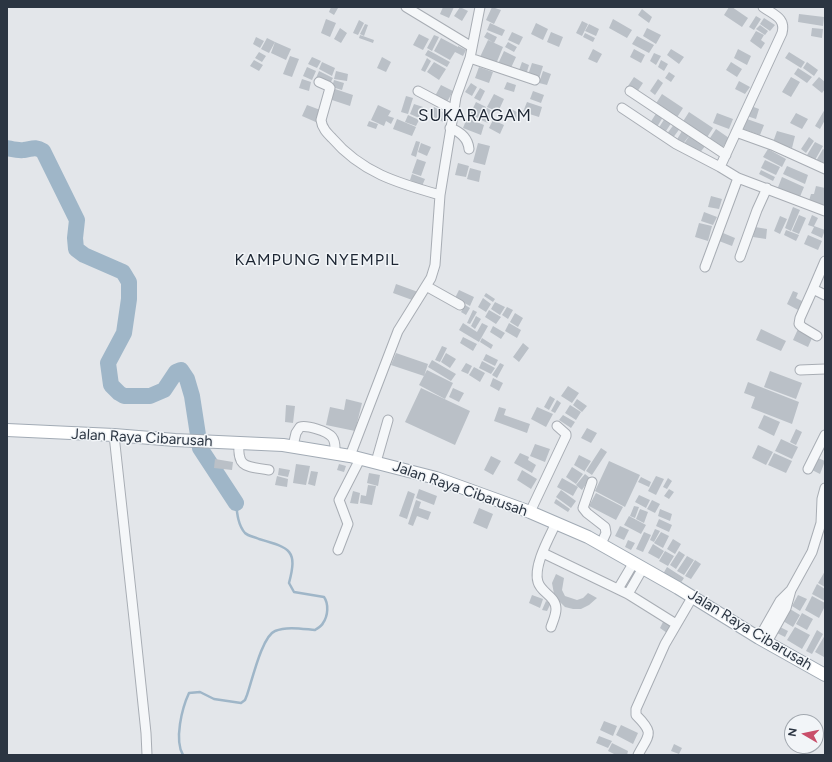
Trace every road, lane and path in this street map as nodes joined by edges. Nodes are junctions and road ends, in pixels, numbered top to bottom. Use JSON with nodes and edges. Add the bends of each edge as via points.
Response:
{"nodes":[{"id":1,"x":406,"y":7,"type":"edge"},
{"id":2,"x":480,"y":7,"type":"edge"},
{"id":3,"x":763,"y":7,"type":"edge"},
{"id":4,"x":472,"y":47,"type":"junction"},
{"id":5,"x":470,"y":58,"type":"junction"},
{"id":6,"x":535,"y":80,"type":"dead end"},
{"id":7,"x":319,"y":82,"type":"dead end"},
{"id":8,"x":418,"y":91,"type":"dead end"},
{"id":9,"x":630,"y":91,"type":"dead end"},
{"id":10,"x":622,"y":108,"type":"dead end"},
{"id":11,"x":454,"y":110,"type":"junction"},
{"id":12,"x":450,"y":128,"type":"junction"},
{"id":13,"x":736,"y":132,"type":"junction"},
{"id":14,"x":469,"y":149,"type":"dead end"},
{"id":15,"x":726,"y":155,"type":"junction"},
{"id":16,"x":720,"y":167,"type":"junction"},
{"id":17,"x":825,"y":169,"type":"edge"},
{"id":18,"x":738,"y":178,"type":"junction"},
{"id":19,"x":768,"y":188,"type":"junction"},
{"id":20,"x":440,"y":195,"type":"junction"},
{"id":21,"x":825,"y":211,"type":"edge"},
{"id":22,"x":740,"y":257,"type":"dead end"},
{"id":23,"x":825,"y":261,"type":"edge"},
{"id":24,"x":705,"y":267,"type":"dead end"},
{"id":25,"x":426,"y":286,"type":"junction"},
{"id":26,"x":813,"y":289,"type":"junction"},
{"id":27,"x":825,"y":296,"type":"edge"},
{"id":28,"x":460,"y":305,"type":"dead end"},
{"id":29,"x":817,"y":336,"type":"dead end"},
{"id":30,"x":825,"y":369,"type":"edge"},
{"id":31,"x":800,"y":370,"type":"dead end"},
{"id":32,"x":388,"y":420,"type":"dead end"},
{"id":33,"x":557,"y":426,"type":"dead end"},
{"id":34,"x":7,"y":430,"type":"edge"},
{"id":35,"x":114,"y":435,"type":"junction"},
{"id":36,"x":825,"y":435,"type":"edge"},
{"id":37,"x":239,"y":443,"type":"junction"},
{"id":38,"x":293,"y":446,"type":"junction"},
{"id":39,"x":335,"y":453,"type":"junction"},
{"id":40,"x":355,"y":457,"type":"junction"},
{"id":41,"x":376,"y":462,"type":"junction"},
{"id":42,"x":808,"y":469,"type":"dead end"},
{"id":43,"x":268,"y":470,"type":"dead end"},
{"id":44,"x":592,"y":482,"type":"dead end"},
{"id":45,"x":825,"y":488,"type":"edge"},
{"id":46,"x":530,"y":512,"type":"junction"},
{"id":47,"x":556,"y":523,"type":"junction"},
{"id":48,"x":601,"y":544,"type":"junction"},
{"id":49,"x":338,"y":550,"type":"dead end"},
{"id":50,"x":543,"y":553,"type":"junction"},
{"id":51,"x":639,"y":565,"type":"junction"},
{"id":52,"x":618,"y":589,"type":"junction"},
{"id":53,"x":628,"y":594,"type":"junction"},
{"id":54,"x":692,"y":596,"type":"junction"},
{"id":55,"x":676,"y":624,"type":"junction"},
{"id":56,"x":551,"y":627,"type":"dead end"},
{"id":57,"x":763,"y":640,"type":"junction"},
{"id":58,"x":825,"y":675,"type":"edge"},
{"id":59,"x":147,"y":755,"type":"edge"},
{"id":60,"x":638,"y":755,"type":"edge"}],
"edges":[{"from":1,"to":4,"type":"street"},
{"from":2,"to":4,"type":"street"},
{"from":3,"to":13,"type":"street","via":[[781,20],[783,29]]},
{"from":4,"to":5,"type":"street"},
{"from":5,"to":6,"type":"street"},
{"from":5,"to":11,"type":"street","via":[[457,89]]},
{"from":7,"to":20,"type":"street","via":[[330,88],[321,120],[322,125],[337,144],[367,168],[400,183]]},
{"from":8,"to":11,"type":"street"},
{"from":9,"to":15,"type":"street"},
{"from":10,"to":16,"type":"street","via":[[676,144]]},
{"from":11,"to":12,"type":"street"},
{"from":12,"to":14,"type":"street","via":[[464,136]]},
{"from":12,"to":20,"type":"street"},
{"from":13,"to":15,"type":"street"},
{"from":13,"to":17,"type":"street"},
{"from":15,"to":16,"type":"street"},
{"from":16,"to":18,"type":"street"},
{"from":18,"to":19,"type":"street"},
{"from":18,"to":24,"type":"street"},
{"from":19,"to":21,"type":"street"},
{"from":19,"to":22,"type":"street"},
{"from":20,"to":25,"type":"street","via":[[435,265]]},
{"from":23,"to":26,"type":"street"},
{"from":25,"to":28,"type":"street"},
{"from":25,"to":40,"type":"street","via":[[398,331]]},
{"from":26,"to":27,"type":"street"},
{"from":26,"to":29,"type":"street","via":[[798,324]]},
{"from":30,"to":31,"type":"street"},
{"from":32,"to":41,"type":"street"},
{"from":33,"to":46,"type":"street","via":[[566,436]]},
{"from":34,"to":35,"type":"main road","name":"Jalan Raya Cibarusah"},
{"from":35,"to":37,"type":"main road","name":"Jalan Raya Cibarusah"},
{"from":35,"to":59,"type":"street"},
{"from":36,"to":42,"type":"street"},
{"from":37,"to":38,"type":"main road","name":"Jalan Raya Cibarusah"},
{"from":37,"to":43,"type":"street","via":[[239,458],[243,464]]},
{"from":38,"to":39,"type":"main road","name":"Jalan Raya Cibarusah"},
{"from":38,"to":39,"type":"street","via":[[300,427],[315,428],[332,437]]},
{"from":39,"to":40,"type":"main road","name":"Jalan Raya Cibarusah"},
{"from":40,"to":41,"type":"main road","name":"Jalan Raya Cibarusah"},
{"from":40,"to":49,"type":"street","via":[[338,500],[348,524]]},
{"from":41,"to":46,"type":"main road","name":"Jalan Raya Cibarusah","via":[[436,478]]},
{"from":44,"to":48,"type":"street","via":[[583,508],[605,527],[606,533]]},
{"from":45,"to":57,"type":"street","via":[[821,523],[812,552],[791,590],[786,608]]},
{"from":46,"to":47,"type":"main road","name":"Jalan Raya Cibarusah"},
{"from":47,"to":48,"type":"main road","name":"Jalan Raya Cibarusah"},
{"from":47,"to":50,"type":"street"},
{"from":48,"to":51,"type":"main road","name":"Jalan Raya Cibarusah"},
{"from":50,"to":52,"type":"street"},
{"from":50,"to":56,"type":"street","via":[[537,580],[541,589],[555,604]]},
{"from":51,"to":52,"type":"street"},
{"from":51,"to":53,"type":"street"},
{"from":51,"to":54,"type":"main road","name":"Jalan Raya Cibarusah"},
{"from":52,"to":53,"type":"street"},
{"from":53,"to":55,"type":"street"},
{"from":54,"to":55,"type":"street"},
{"from":54,"to":57,"type":"main road","name":"Jalan Raya Cibarusah"},
{"from":55,"to":60,"type":"street","via":[[636,710],[636,715],[647,726],[649,733]]},
{"from":57,"to":58,"type":"main road","name":"Jalan Raya Cibarusah"}]}
